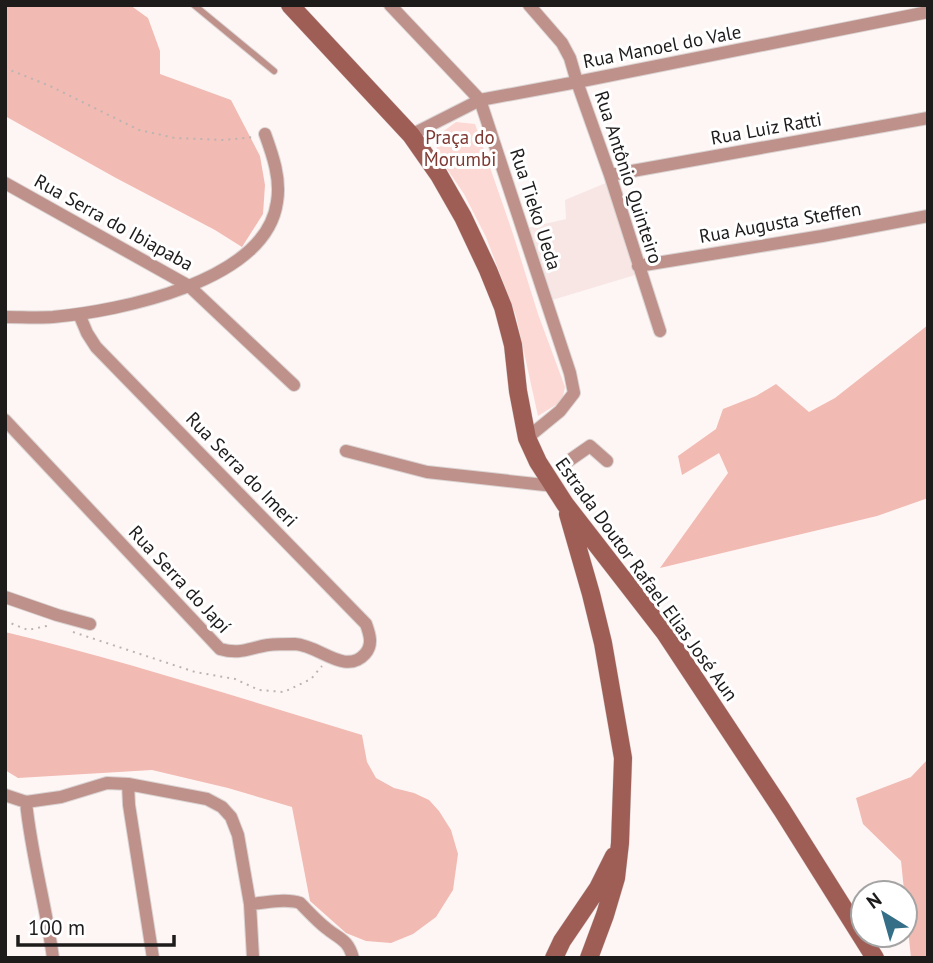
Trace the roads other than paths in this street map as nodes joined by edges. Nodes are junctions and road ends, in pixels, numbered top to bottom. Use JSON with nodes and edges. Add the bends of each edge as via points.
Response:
{"nodes":[{"id":1,"x":194,"y":5,"type":"edge"},
{"id":2,"x":290,"y":5,"type":"edge"},
{"id":3,"x":390,"y":5,"type":"edge"},
{"id":4,"x":529,"y":5,"type":"edge"},
{"id":5,"x":928,"y":12,"type":"edge"},
{"id":6,"x":274,"y":72,"type":"dead end"},
{"id":7,"x":577,"y":82,"type":"junction"},
{"id":8,"x":480,"y":100,"type":"junction"},
{"id":9,"x":928,"y":118,"type":"edge"},
{"id":10,"x":265,"y":134,"type":"road end"},
{"id":11,"x":411,"y":135,"type":"junction"},
{"id":12,"x":610,"y":175,"type":"junction"},
{"id":13,"x":5,"y":183,"type":"edge"},
{"id":14,"x":928,"y":216,"type":"edge"},
{"id":15,"x":638,"y":266,"type":"junction"},
{"id":16,"x":189,"y":286,"type":"junction"},
{"id":17,"x":79,"y":314,"type":"junction"},
{"id":18,"x":6,"y":317,"type":"edge"},
{"id":19,"x":660,"y":331,"type":"dead end"},
{"id":20,"x":294,"y":385,"type":"dead end"},
{"id":21,"x":5,"y":420,"type":"edge"},
{"id":22,"x":527,"y":438,"type":"junction"},
{"id":23,"x":346,"y":450,"type":"dead end"},
{"id":24,"x":607,"y":461,"type":"dead end"},
{"id":25,"x":567,"y":462,"type":"dead end"},
{"id":26,"x":554,"y":486,"type":"junction"},
{"id":27,"x":565,"y":504,"type":"junction"},
{"id":28,"x":619,"y":572,"type":"junction"},
{"id":29,"x":5,"y":588,"type":"edge"},
{"id":30,"x":591,"y":594,"type":"junction"},
{"id":31,"x":11,"y":598,"type":"edge"},
{"id":32,"x":90,"y":624,"type":"dead end"},
{"id":33,"x":368,"y":651,"type":"joint"},
{"id":34,"x":128,"y":784,"type":"junction"},
{"id":35,"x":5,"y":795,"type":"edge"},
{"id":36,"x":26,"y":802,"type":"junction"},
{"id":37,"x":620,"y":843,"type":"junction"},
{"id":38,"x":250,"y":905,"type":"junction"},
{"id":39,"x":352,"y":954,"type":"edge"},
{"id":40,"x":53,"y":958,"type":"edge"},
{"id":41,"x":153,"y":958,"type":"edge"},
{"id":42,"x":253,"y":958,"type":"edge"},
{"id":43,"x":554,"y":958,"type":"edge"},
{"id":44,"x":589,"y":958,"type":"edge"},
{"id":45,"x":875,"y":958,"type":"edge"}],
"edges":[{"from":1,"to":6,"type":"lane"},
{"from":2,"to":11,"type":"main road","name":"Estrada Doutor Rafael Elias José Aun"},
{"from":3,"to":8,"type":"street","name":"Rua Tieko Ueda"},
{"from":4,"to":7,"type":"street","name":"Rua Antônio Quinteiro","via":[[562,43]]},
{"from":5,"to":7,"type":"street","name":"Rua Manoel do Vale"},
{"from":7,"to":8,"type":"street","name":"Rua Manoel do Vale"},
{"from":7,"to":12,"type":"street","name":"Rua Antônio Quinteiro"},
{"from":8,"to":11,"type":"street","name":"Rua Manoel do Vale"},
{"from":8,"to":22,"type":"street","name":"Rua Tieko Ueda","via":[[573,393],[560,411]]},
{"from":9,"to":12,"type":"street","name":"Rua Luiz Ratti"},
{"from":10,"to":16,"type":"street","via":[[278,180],[270,227],[253,249]]},
{"from":11,"to":22,"type":"main road","name":"Estrada Doutor Rafael Elias José Aun","via":[[463,218],[503,307]]},
{"from":12,"to":15,"type":"street","name":"Rua Antônio Quinteiro"},
{"from":13,"to":16,"type":"street","name":"Rua Serra do Ibiapaba"},
{"from":14,"to":15,"type":"street","name":"Rua Augusta Steffen"},
{"from":15,"to":19,"type":"street","name":"Rua Antônio Quinteiro"},
{"from":16,"to":17,"type":"street","via":[[141,303]]},
{"from":16,"to":20,"type":"street","name":"Rua Serra do Ibiapaba"},
{"from":17,"to":18,"type":"street"},
{"from":17,"to":33,"type":"street","name":"Rua Serra do Imeri","via":[[96,347],[366,624],[371,636]]},
{"from":21,"to":33,"type":"street","name":"Rua Serra do Japí","via":[[220,649],[233,653],[305,644],[350,662],[360,660]]},
{"from":22,"to":26,"type":"main road","name":"Estrada Doutor Rafael Elias José Aun"},
{"from":23,"to":26,"type":"street","via":[[427,472]]},
{"from":24,"to":25,"type":"street","via":[[590,446]]},
{"from":26,"to":27,"type":"main road","name":"Estrada Doutor Rafael Elias José Aun"},
{"from":27,"to":28,"type":"main road","name":"Estrada Doutor Rafael Elias José Aun"},
{"from":27,"to":30,"type":"main road"},
{"from":28,"to":30,"type":"main road","via":[[601,580]]},
{"from":28,"to":45,"type":"main road","name":"Estrada Doutor Rafael Elias José Aun","via":[[672,644]]},
{"from":29,"to":31,"type":"street"},
{"from":30,"to":37,"type":"main road","via":[[623,758]]},
{"from":31,"to":32,"type":"street"},
{"from":34,"to":36,"type":"street","via":[[107,783]]},
{"from":34,"to":38,"type":"street","via":[[207,799],[222,807],[238,835]]},
{"from":34,"to":41,"type":"street"},
{"from":35,"to":36,"type":"street"},
{"from":36,"to":40,"type":"street"},
{"from":37,"to":43,"type":"main road"},
{"from":37,"to":44,"type":"main road","via":[[616,878]]},
{"from":38,"to":39,"type":"street","via":[[296,901],[341,937]]},
{"from":38,"to":42,"type":"street"}]}
